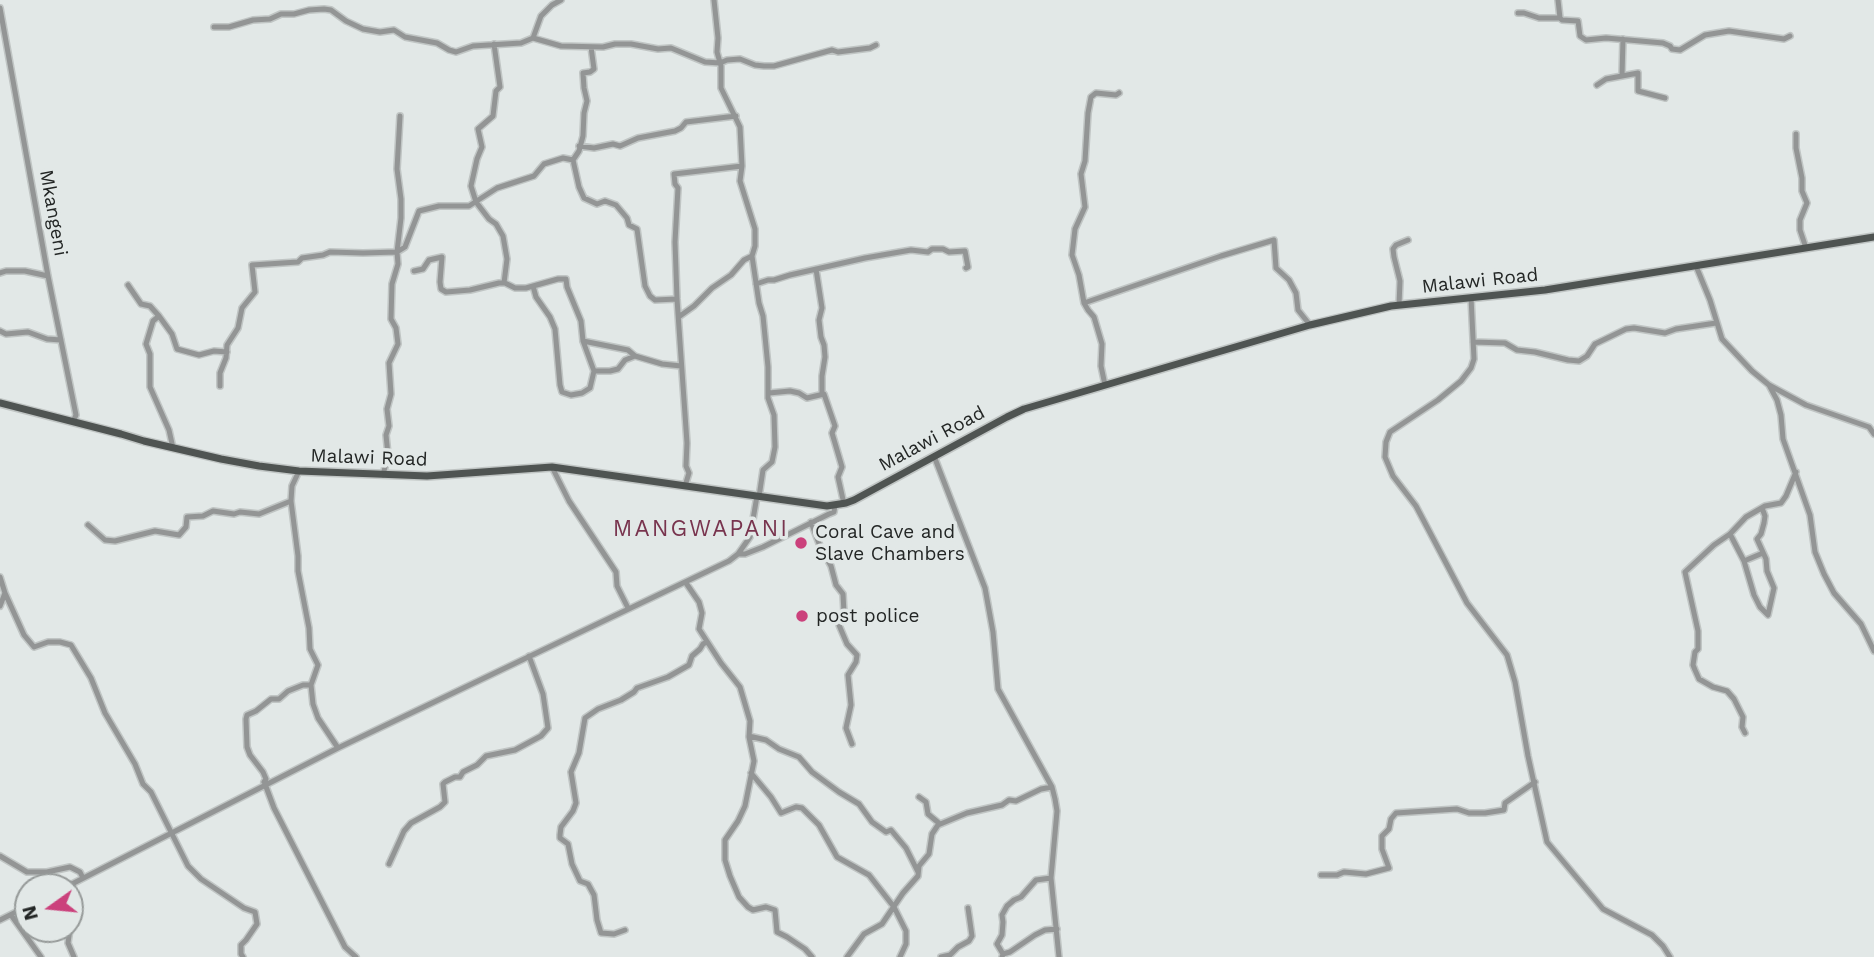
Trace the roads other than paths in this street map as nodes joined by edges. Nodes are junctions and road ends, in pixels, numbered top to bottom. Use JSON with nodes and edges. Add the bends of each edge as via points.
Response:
{"nodes":[{"id":1,"x":561,"y":0,"type":"edge"},
{"id":2,"x":714,"y":0,"type":"edge"},
{"id":3,"x":1558,"y":0,"type":"edge"},
{"id":4,"x":0,"y":8,"type":"edge"},
{"id":5,"x":1518,"y":13,"type":"dead end"},
{"id":6,"x":1560,"y":18,"type":"junction"},
{"id":7,"x":214,"y":27,"type":"dead end"},
{"id":8,"x":1790,"y":36,"type":"dead end"},
{"id":9,"x":533,"y":38,"type":"junction"},
{"id":10,"x":1623,"y":39,"type":"junction"},
{"id":11,"x":0,"y":42,"type":"edge"},
{"id":12,"x":494,"y":44,"type":"junction"},
{"id":13,"x":876,"y":45,"type":"dead end"},
{"id":14,"x":7,"y":47,"type":"junction"},
{"id":15,"x":591,"y":47,"type":"junction"},
{"id":16,"x":720,"y":63,"type":"junction"},
{"id":17,"x":1622,"y":76,"type":"junction"},
{"id":18,"x":1597,"y":85,"type":"dead end"},
{"id":19,"x":1119,"y":93,"type":"dead end"},
{"id":20,"x":1665,"y":98,"type":"dead end"},
{"id":21,"x":400,"y":116,"type":"dead end"},
{"id":22,"x":736,"y":116,"type":"junction"},
{"id":23,"x":1796,"y":134,"type":"dead end"},
{"id":24,"x":579,"y":146,"type":"junction"},
{"id":25,"x":573,"y":160,"type":"junction"},
{"id":26,"x":742,"y":166,"type":"junction"},
{"id":27,"x":476,"y":202,"type":"junction"},
{"id":28,"x":1874,"y":237,"type":"edge"},
{"id":29,"x":1408,"y":240,"type":"dead end"},
{"id":30,"x":1806,"y":248,"type":"junction"},
{"id":31,"x":397,"y":252,"type":"junction"},
{"id":32,"x":752,"y":256,"type":"junction"},
{"id":33,"x":1696,"y":266,"type":"junction"},
{"id":34,"x":966,"y":268,"type":"dead end"},
{"id":35,"x":816,"y":269,"type":"junction"},
{"id":36,"x":414,"y":271,"type":"dead end"},
{"id":37,"x":0,"y":273,"type":"edge"},
{"id":38,"x":48,"y":276,"type":"junction"},
{"id":39,"x":504,"y":283,"type":"junction"},
{"id":40,"x":756,"y":284,"type":"junction"},
{"id":41,"x":128,"y":285,"type":"dead end"},
{"id":42,"x":533,"y":286,"type":"junction"},
{"id":43,"x":1471,"y":297,"type":"junction"},
{"id":44,"x":677,"y":299,"type":"junction"},
{"id":45,"x":1084,"y":303,"type":"junction"},
{"id":46,"x":1399,"y":305,"type":"junction"},
{"id":47,"x":159,"y":316,"type":"junction"},
{"id":48,"x":680,"y":316,"type":"junction"},
{"id":49,"x":1716,"y":323,"type":"junction"},
{"id":50,"x":1310,"y":325,"type":"junction"},
{"id":51,"x":0,"y":331,"type":"edge"},
{"id":52,"x":61,"y":340,"type":"junction"},
{"id":53,"x":583,"y":341,"type":"junction"},
{"id":54,"x":1473,"y":342,"type":"junction"},
{"id":55,"x":227,"y":352,"type":"junction"},
{"id":56,"x":635,"y":356,"type":"junction"},
{"id":57,"x":681,"y":366,"type":"junction"},
{"id":58,"x":593,"y":371,"type":"junction"},
{"id":59,"x":1105,"y":385,"type":"junction"},
{"id":60,"x":1769,"y":385,"type":"junction"},
{"id":61,"x":220,"y":387,"type":"dead end"},
{"id":62,"x":769,"y":393,"type":"junction"},
{"id":63,"x":822,"y":394,"type":"junction"},
{"id":64,"x":0,"y":403,"type":"edge"},
{"id":65,"x":73,"y":422,"type":"junction"},
{"id":66,"x":1874,"y":434,"type":"edge"},
{"id":67,"x":173,"y":448,"type":"junction"},
{"id":68,"x":934,"y":456,"type":"junction"},
{"id":69,"x":552,"y":467,"type":"junction"},
{"id":70,"x":299,"y":471,"type":"junction"},
{"id":71,"x":1796,"y":472,"type":"junction"},
{"id":72,"x":383,"y":475,"type":"junction"},
{"id":73,"x":685,"y":486,"type":"junction"},
{"id":74,"x":758,"y":496,"type":"junction"},
{"id":75,"x":291,"y":501,"type":"junction"},
{"id":76,"x":839,"y":505,"type":"junction"},
{"id":77,"x":1762,"y":508,"type":"junction"},
{"id":78,"x":811,"y":522,"type":"junction"},
{"id":79,"x":88,"y":525,"type":"dead end"},
{"id":80,"x":1730,"y":534,"type":"junction"},
{"id":81,"x":1763,"y":553,"type":"junction"},
{"id":82,"x":738,"y":554,"type":"junction"},
{"id":83,"x":1744,"y":561,"type":"junction"},
{"id":84,"x":0,"y":577,"type":"edge"},
{"id":85,"x":686,"y":583,"type":"junction"},
{"id":86,"x":5,"y":593,"type":"junction"},
{"id":87,"x":0,"y":606,"type":"edge"},
{"id":88,"x":628,"y":608,"type":"junction"},
{"id":89,"x":707,"y":642,"type":"junction"},
{"id":90,"x":1874,"y":651,"type":"edge"},
{"id":91,"x":529,"y":656,"type":"junction"},
{"id":92,"x":311,"y":685,"type":"junction"},
{"id":93,"x":1745,"y":733,"type":"dead end"},
{"id":94,"x":749,"y":736,"type":"junction"},
{"id":95,"x":852,"y":744,"type":"dead end"},
{"id":96,"x":338,"y":748,"type":"junction"},
{"id":97,"x":751,"y":774,"type":"junction"},
{"id":98,"x":1535,"y":782,"type":"junction"},
{"id":99,"x":264,"y":785,"type":"junction"},
{"id":100,"x":1052,"y":787,"type":"junction"},
{"id":101,"x":919,"y":797,"type":"dead end"},
{"id":102,"x":940,"y":824,"type":"junction"},
{"id":103,"x":171,"y":833,"type":"junction"},
{"id":104,"x":0,"y":856,"type":"edge"},
{"id":105,"x":389,"y":864,"type":"dead end"},
{"id":106,"x":918,"y":872,"type":"junction"},
{"id":107,"x":80,"y":873,"type":"edge"},
{"id":108,"x":1321,"y":875,"type":"dead end"},
{"id":109,"x":84,"y":877,"type":"edge"},
{"id":110,"x":1051,"y":878,"type":"junction"},
{"id":111,"x":894,"y":907,"type":"junction"},
{"id":112,"x":968,"y":908,"type":"dead end"},
{"id":113,"x":14,"y":913,"type":"edge"},
{"id":114,"x":10,"y":915,"type":"junction"},
{"id":115,"x":0,"y":920,"type":"edge"},
{"id":116,"x":1057,"y":929,"type":"junction"},
{"id":117,"x":625,"y":930,"type":"dead end"},
{"id":118,"x":1003,"y":956,"type":"edge"},
{"id":119,"x":41,"y":957,"type":"edge"},
{"id":120,"x":243,"y":957,"type":"edge"},
{"id":121,"x":356,"y":957,"type":"edge"},
{"id":122,"x":812,"y":957,"type":"edge"},
{"id":123,"x":847,"y":957,"type":"edge"},
{"id":124,"x":900,"y":957,"type":"edge"},
{"id":125,"x":941,"y":957,"type":"edge"},
{"id":126,"x":1059,"y":957,"type":"edge"},
{"id":127,"x":1670,"y":957,"type":"edge"}],
"edges":[{"from":1,"to":9,"type":"street","via":[[541,16]]},
{"from":2,"to":16,"type":"street"},
{"from":3,"to":6,"type":"street"},
{"from":4,"to":14,"type":"street","name":"Mkangeni"},
{"from":5,"to":6,"type":"street"},
{"from":6,"to":10,"type":"street","via":[[1578,21],[1580,36],[1586,40]]},
{"from":7,"to":12,"type":"street","via":[[324,9],[363,29],[394,30],[456,52]]},
{"from":8,"to":10,"type":"street","via":[[1729,31],[1705,35],[1680,50]]},
{"from":9,"to":12,"type":"street"},
{"from":9,"to":15,"type":"street","via":[[561,46]]},
{"from":10,"to":17,"type":"street"},
{"from":11,"to":14,"type":"street"},
{"from":12,"to":27,"type":"street","via":[[499,88],[493,116],[478,129],[482,147],[471,186]]},
{"from":13,"to":16,"type":"street","via":[[832,50],[774,66],[740,60]]},
{"from":14,"to":38,"type":"street","name":"Mkangeni"},
{"from":15,"to":16,"type":"street","via":[[671,47],[699,60]]},
{"from":15,"to":24,"type":"street","via":[[594,69],[583,73],[587,101]]},
{"from":16,"to":22,"type":"street","via":[[721,88]]},
{"from":17,"to":18,"type":"street"},
{"from":17,"to":20,"type":"street","via":[[1638,73],[1638,90]]},
{"from":19,"to":45,"type":"street","via":[[1093,94],[1088,113],[1080,179],[1085,207],[1072,254]]},
{"from":21,"to":31,"type":"street"},
{"from":22,"to":24,"type":"street","via":[[686,122],[675,131],[620,146]]},
{"from":22,"to":26,"type":"street"},
{"from":23,"to":30,"type":"street","via":[[1807,204],[1800,220]]},
{"from":24,"to":25,"type":"street"},
{"from":25,"to":27,"type":"street","via":[[544,164],[534,176],[497,188]]},
{"from":25,"to":44,"type":"street","via":[[584,198],[616,205],[637,229],[650,296]]},
{"from":26,"to":32,"type":"street","via":[[740,181],[756,237]]},
{"from":26,"to":44,"type":"street","via":[[674,174],[678,188]]},
{"from":27,"to":31,"type":"street","via":[[419,211],[405,247]]},
{"from":27,"to":39,"type":"street","via":[[503,236],[507,259]]},
{"from":28,"to":30,"type":"main road","name":"Malawi Road"},
{"from":29,"to":46,"type":"street","via":[[1393,249],[1400,281]]},
{"from":30,"to":33,"type":"main road","name":"Malawi Road"},
{"from":31,"to":55,"type":"street","via":[[330,252],[298,262],[252,265],[256,292],[242,308]]},
{"from":31,"to":72,"type":"street","via":[[391,319],[398,344],[389,363],[388,455]]},
{"from":32,"to":40,"type":"street"},
{"from":32,"to":48,"type":"street"},
{"from":33,"to":43,"type":"main road","name":"Malawi Road"},
{"from":33,"to":49,"type":"street"},
{"from":34,"to":35,"type":"street","via":[[965,251],[932,249],[891,252]]},
{"from":35,"to":40,"type":"street"},
{"from":35,"to":63,"type":"street","via":[[825,357]]},
{"from":36,"to":39,"type":"street","via":[[442,257],[444,292]]},
{"from":37,"to":38,"type":"street","via":[[25,271]]},
{"from":38,"to":52,"type":"street","name":"Mkangeni"},
{"from":39,"to":42,"type":"street","via":[[515,288]]},
{"from":40,"to":62,"type":"street"},
{"from":41,"to":47,"type":"street","via":[[141,303]]},
{"from":42,"to":53,"type":"street","via":[[566,279]]},
{"from":42,"to":58,"type":"street","via":[[555,330],[562,392],[571,395],[590,388]]},
{"from":43,"to":46,"type":"main road","name":"Malawi Road"},
{"from":43,"to":54,"type":"street"},
{"from":44,"to":48,"type":"street"},
{"from":45,"to":50,"type":"street","via":[[1274,240],[1276,268],[1289,280],[1298,310]]},
{"from":45,"to":59,"type":"street","via":[[1094,317],[1102,344]]},
{"from":46,"to":50,"type":"main road","name":"Malawi Road"},
{"from":47,"to":55,"type":"street","via":[[177,349],[199,355]]},
{"from":47,"to":67,"type":"street","via":[[146,344],[150,387]]},
{"from":48,"to":57,"type":"street"},
{"from":49,"to":54,"type":"street","via":[[1665,333],[1626,329],[1595,344],[1579,361],[1517,350],[1505,343]]},
{"from":49,"to":60,"type":"street","via":[[1731,350]]},
{"from":50,"to":59,"type":"main road","name":"Malawi Road"},
{"from":51,"to":52,"type":"street"},
{"from":52,"to":65,"type":"street","name":"Mkangeni","via":[[76,415]]},
{"from":53,"to":56,"type":"street","via":[[628,350]]},
{"from":53,"to":58,"type":"street"},
{"from":54,"to":98,"type":"street","via":[[1471,368],[1438,400],[1390,432],[1385,457],[1467,603],[1507,655]]},
{"from":55,"to":61,"type":"street"},
{"from":56,"to":57,"type":"street"},
{"from":56,"to":58,"type":"street","via":[[618,369]]},
{"from":57,"to":73,"type":"street","via":[[689,473]]},
{"from":59,"to":68,"type":"main road","name":"Malawi Road","via":[[1024,409]]},
{"from":60,"to":66,"type":"street","via":[[1805,405],[1869,427]]},
{"from":60,"to":71,"type":"street"},
{"from":62,"to":63,"type":"street","via":[[790,391],[807,398]]},
{"from":62,"to":74,"type":"street","via":[[775,446],[772,462],[763,470]]},
{"from":63,"to":76,"type":"street","via":[[835,426],[832,433],[842,467]]},
{"from":64,"to":65,"type":"main road","name":"Malawi Road"},
{"from":65,"to":67,"type":"main road","name":"Malawi Road"},
{"from":67,"to":70,"type":"main road","name":"Malawi Road"},
{"from":68,"to":76,"type":"main road","name":"Malawi Road"},
{"from":68,"to":100,"type":"street","via":[[985,589],[998,689]]},
{"from":69,"to":72,"type":"main road","name":"Malawi Road"},
{"from":69,"to":73,"type":"main road","name":"Malawi Road"},
{"from":69,"to":88,"type":"street","via":[[616,572]]},
{"from":70,"to":72,"type":"main road","name":"Malawi Road"},
{"from":70,"to":75,"type":"street"},
{"from":71,"to":77,"type":"street","via":[[1781,503]]},
{"from":71,"to":90,"type":"street","via":[[1810,515],[1815,552],[1827,580],[1861,624]]},
{"from":73,"to":74,"type":"main road","name":"Malawi Road"},
{"from":74,"to":76,"type":"main road","name":"Malawi Road"},
{"from":74,"to":82,"type":"street","via":[[750,537]]},
{"from":75,"to":79,"type":"street","via":[[258,514],[213,511],[187,517],[179,535],[155,531],[105,540]]},
{"from":75,"to":92,"type":"street","via":[[310,649],[318,664]]},
{"from":76,"to":78,"type":"street"},
{"from":77,"to":80,"type":"street"},
{"from":77,"to":81,"type":"street","via":[[1764,523],[1757,539]]},
{"from":78,"to":82,"type":"street","via":[[763,547]]},
{"from":78,"to":95,"type":"street","via":[[843,594],[839,625],[857,655],[848,675],[851,705],[846,728]]},
{"from":80,"to":83,"type":"street"},
{"from":80,"to":93,"type":"street","via":[[1685,572],[1698,631],[1693,665],[1703,681],[1734,699]]},
{"from":81,"to":83,"type":"street"},
{"from":81,"to":83,"type":"street","via":[[1774,588],[1768,615],[1754,595]]},
{"from":82,"to":85,"type":"street"},
{"from":84,"to":86,"type":"street"},
{"from":85,"to":88,"type":"street"},
{"from":85,"to":89,"type":"street","via":[[699,601],[698,627]]},
{"from":86,"to":87,"type":"street"},
{"from":86,"to":103,"type":"street","via":[[34,647],[48,642],[71,645]]},
{"from":88,"to":91,"type":"street"},
{"from":89,"to":94,"type":"street","via":[[744,695]]},
{"from":89,"to":117,"type":"street","via":[[689,665],[636,688],[585,718],[571,772],[576,803],[560,835],[580,881],[588,884],[594,895],[601,933]]},
{"from":91,"to":96,"type":"street"},
{"from":91,"to":105,"type":"street","via":[[543,694],[548,728],[516,750],[486,756],[460,777],[445,782],[445,802],[411,822]]},
{"from":92,"to":96,"type":"street","via":[[318,718]]},
{"from":92,"to":99,"type":"street","via":[[292,689],[247,715],[247,747],[266,779]]},
{"from":94,"to":97,"type":"street","via":[[754,761]]},
{"from":94,"to":106,"type":"street","via":[[799,757],[812,772],[859,804],[872,822],[899,838]]},
{"from":96,"to":99,"type":"street"},
{"from":97,"to":111,"type":"street","via":[[781,813],[799,807],[807,812],[837,857],[869,875]]},
{"from":97,"to":122,"type":"street","via":[[745,806],[725,840],[730,876],[748,907],[775,909],[777,932]]},
{"from":98,"to":108,"type":"street","via":[[1508,800],[1504,810],[1396,813],[1382,836],[1389,868],[1366,874]]},
{"from":98,"to":127,"type":"street","via":[[1547,842],[1555,853],[1603,909],[1652,935]]},
{"from":99,"to":103,"type":"street"},
{"from":99,"to":121,"type":"street","via":[[345,947]]},
{"from":100,"to":102,"type":"street"},
{"from":100,"to":110,"type":"street","via":[[1057,811]]},
{"from":101,"to":102,"type":"street"},
{"from":102,"to":106,"type":"street"},
{"from":103,"to":109,"type":"street"},
{"from":103,"to":120,"type":"street","via":[[188,866],[201,879],[255,912],[257,924],[241,945]]},
{"from":104,"to":107,"type":"street","via":[[27,872],[70,867]]},
{"from":106,"to":111,"type":"street"},
{"from":110,"to":116,"type":"street"},
{"from":110,"to":118,"type":"street","via":[[1036,880],[1007,906],[998,944]]},
{"from":111,"to":123,"type":"street"},
{"from":111,"to":124,"type":"street","via":[[907,937]]},
{"from":112,"to":125,"type":"street","via":[[972,936]]},
{"from":113,"to":114,"type":"street"},
{"from":114,"to":115,"type":"street"},
{"from":114,"to":119,"type":"street"},
{"from":116,"to":118,"type":"street","via":[[1035,934]]},
{"from":116,"to":126,"type":"street"}]}
